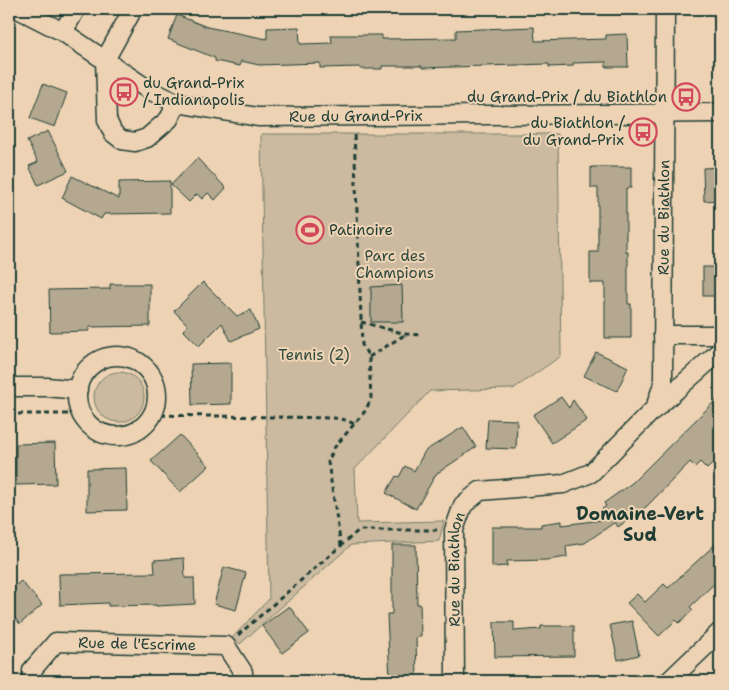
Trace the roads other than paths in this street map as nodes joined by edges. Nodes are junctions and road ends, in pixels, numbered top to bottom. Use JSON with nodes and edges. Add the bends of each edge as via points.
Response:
{"nodes":[{"id":1,"x":18,"y":9,"type":"edge"},
{"id":2,"x":76,"y":9,"type":"edge"},
{"id":3,"x":133,"y":9,"type":"edge"},
{"id":4,"x":666,"y":9,"type":"edge"},
{"id":5,"x":63,"y":32,"type":"junction"},
{"id":6,"x":105,"y":60,"type":"junction"},
{"id":7,"x":177,"y":103,"type":"junction"},
{"id":8,"x":720,"y":113,"type":"edge"},
{"id":9,"x":666,"y":114,"type":"junction"},
{"id":10,"x":663,"y":335,"type":"junction"},
{"id":11,"x":720,"y":335,"type":"edge"},
{"id":12,"x":720,"y":351,"type":"edge"},
{"id":13,"x":9,"y":388,"type":"edge"},
{"id":14,"x":78,"y":390,"type":"junction"},
{"id":15,"x":655,"y":408,"type":"junction"},
{"id":16,"x":720,"y":632,"type":"edge"},
{"id":17,"x":32,"y":681,"type":"edge"},
{"id":18,"x":243,"y":681,"type":"edge"},
{"id":19,"x":455,"y":681,"type":"edge"},
{"id":20,"x":670,"y":681,"type":"edge"}],
"edges":[{"from":1,"to":5,"type":"street","name":"Rue du Grand-Prix"},
{"from":2,"to":5,"type":"street"},
{"from":3,"to":6,"type":"street"},
{"from":4,"to":9,"type":"street","name":"Rue du Biathlon"},
{"from":5,"to":6,"type":"street","name":"Rue du Grand-Prix"},
{"from":6,"to":7,"type":"street","name":"Rue du Grand-Prix","via":[[149,90]]},
{"from":6,"to":7,"type":"street","via":[[108,120],[113,132],[122,140],[135,142],[147,138],[169,119]]},
{"from":7,"to":9,"type":"street","name":"Rue du Grand-Prix","via":[[258,117]]},
{"from":8,"to":9,"type":"street","name":"Rue du Grand-Prix"},
{"from":9,"to":10,"type":"street","name":"Rue du Biathlon"},
{"from":10,"to":11,"type":"street"},
{"from":10,"to":15,"type":"street","name":"Rue du Biathlon","via":[[663,384]]},
{"from":12,"to":15,"type":"street","name":"Rue du Biathlon"},
{"from":13,"to":14,"type":"street"},
{"from":14,"to":14,"type":"street","via":[[86,371],[99,361],[115,357],[131,359],[145,367],[154,381],[157,401],[152,415],[142,427],[124,436],[114,436],[95,429],[82,414]]},
{"from":15,"to":19,"type":"street","name":"Rue du Biathlon","via":[[591,473],[563,484],[480,491],[463,505],[454,530]]},
{"from":16,"to":20,"type":"street"},
{"from":17,"to":18,"type":"street","name":"Rue de l'Escrime","via":[[32,670],[56,642],[226,646],[243,672]]}]}
